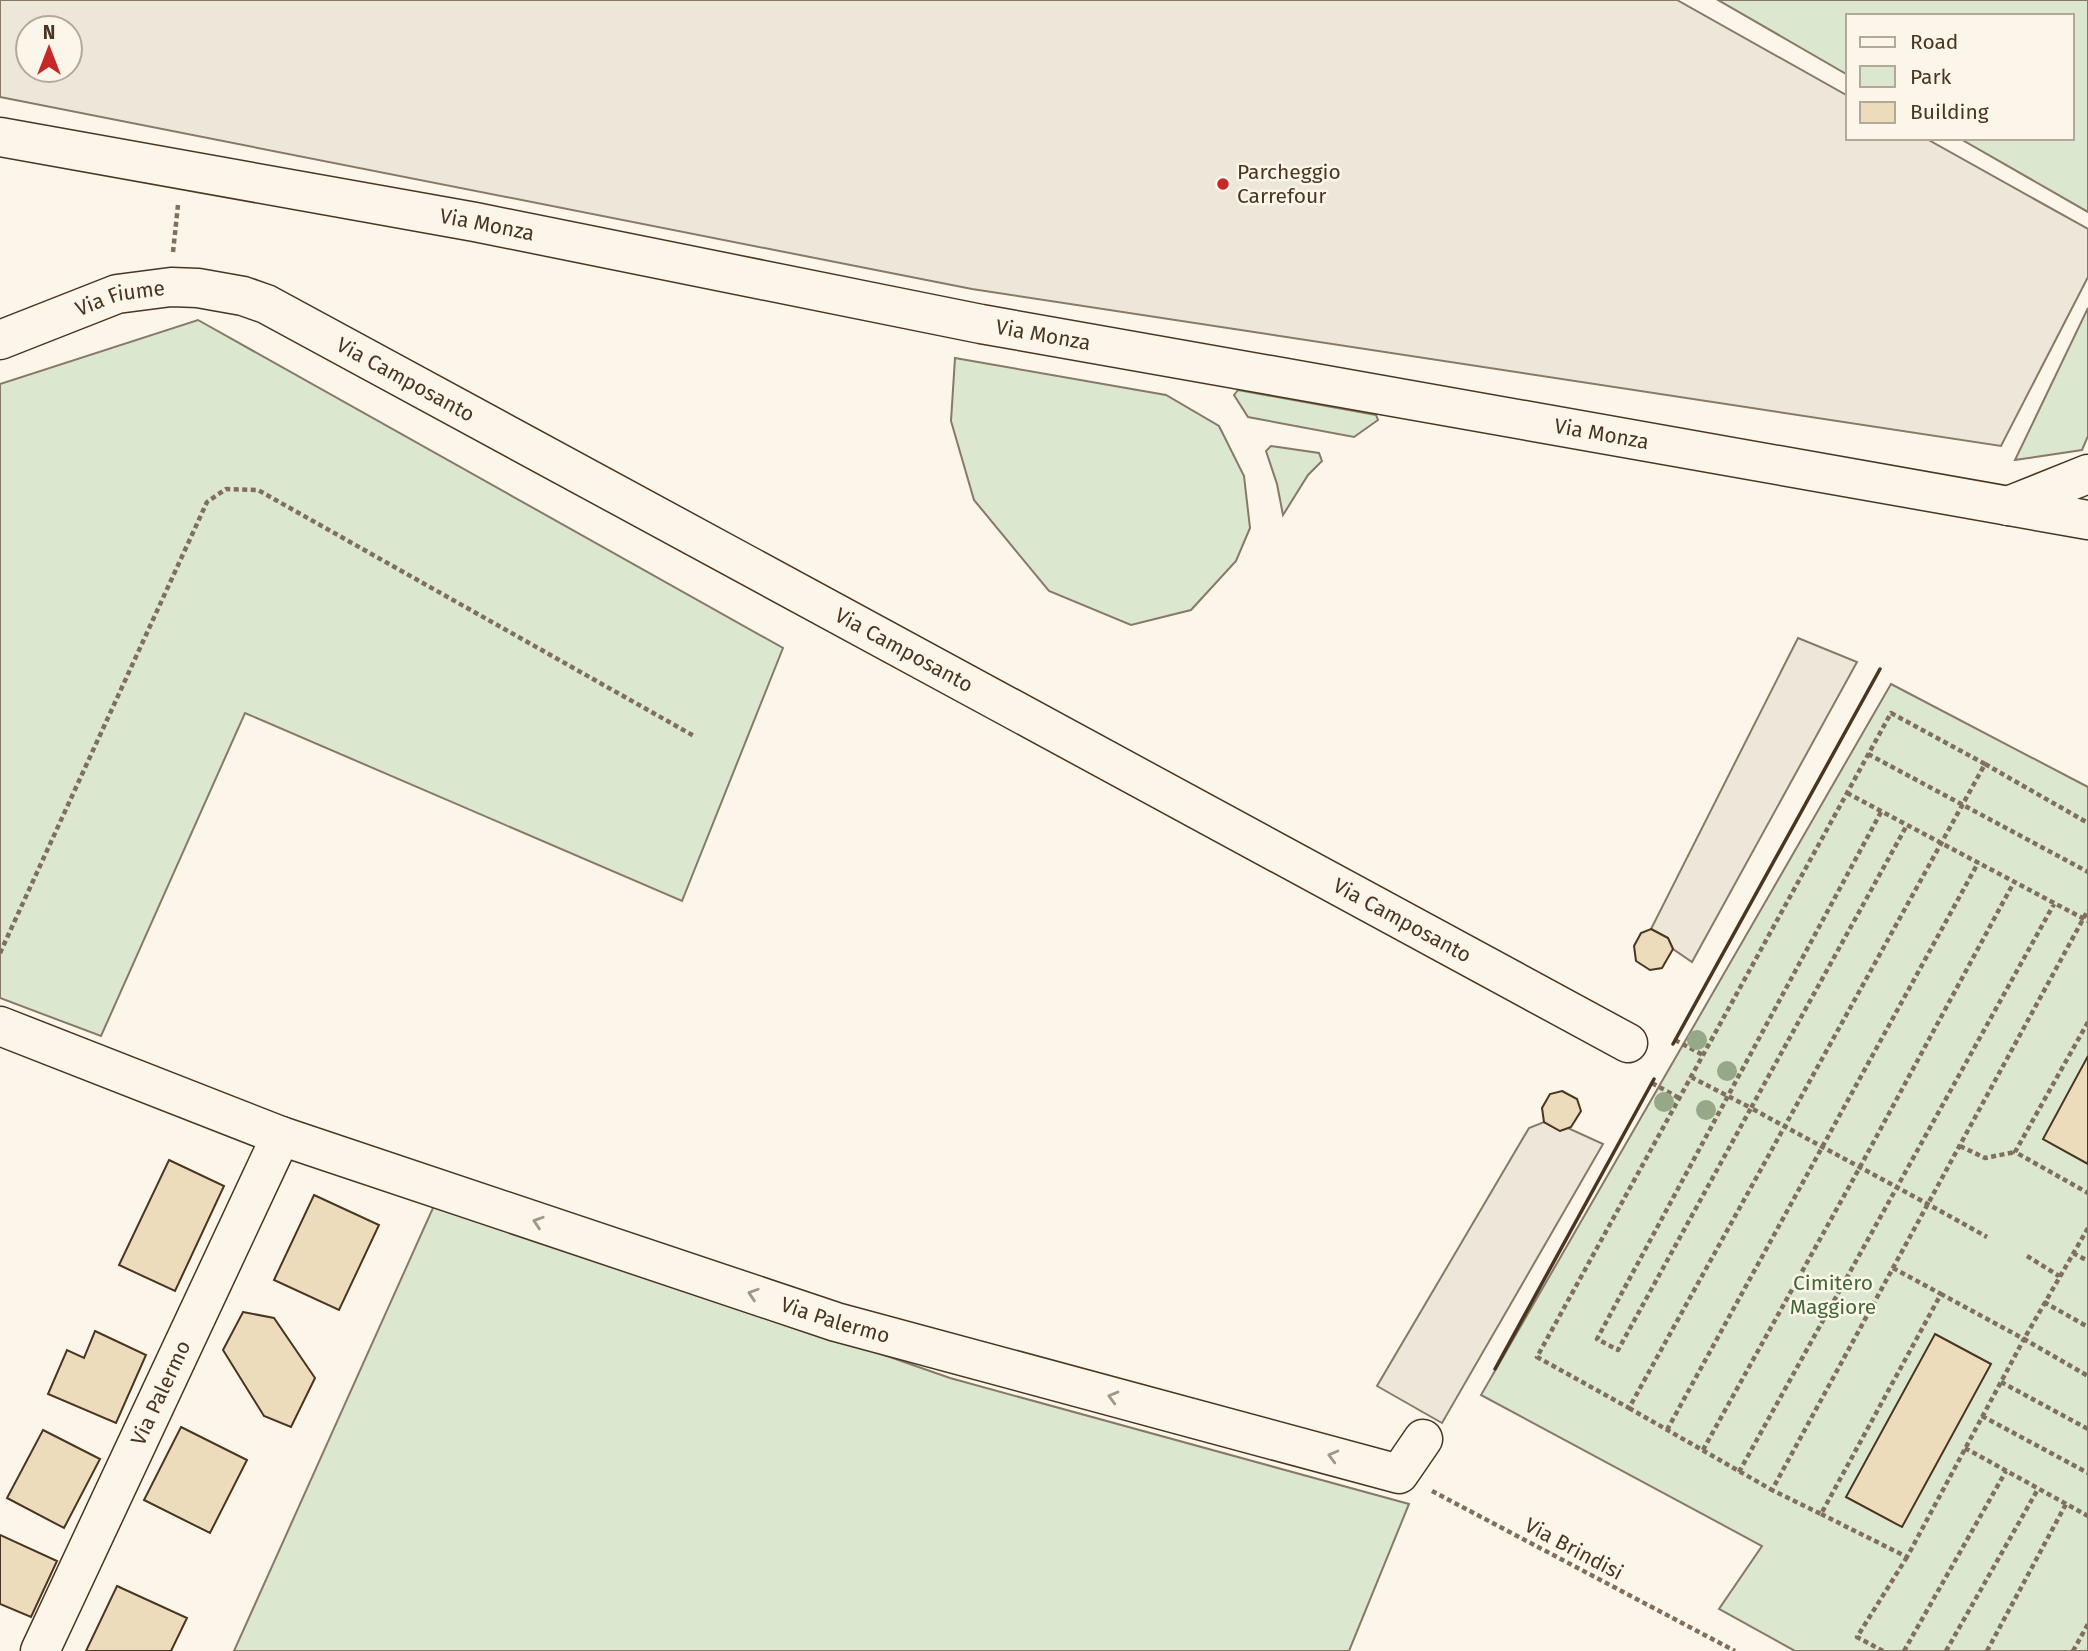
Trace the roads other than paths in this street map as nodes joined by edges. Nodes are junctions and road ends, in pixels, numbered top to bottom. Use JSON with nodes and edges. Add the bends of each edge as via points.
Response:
{"nodes":[{"id":1,"x":0,"y":137,"type":"edge"},
{"id":2,"x":171,"y":287,"type":"joint"},
{"id":3,"x":0,"y":340,"type":"edge"},
{"id":4,"x":2088,"y":474,"type":"edge"},
{"id":5,"x":2008,"y":506,"type":"junction"},
{"id":6,"x":2088,"y":520,"type":"edge"},
{"id":7,"x":0,"y":1026,"type":"edge"},
{"id":8,"x":1628,"y":1043,"type":"dead end"},
{"id":9,"x":281,"y":1136,"type":"junction"},
{"id":10,"x":1423,"y":1439,"type":"dead end"},
{"id":11,"x":40,"y":1651,"type":"edge"}],
"edges":[{"from":1,"to":5,"type":"street","name":"Via Monza","via":[[488,225],[981,324]]},
{"from":2,"to":3,"type":"street","name":"Via Fiume","via":[[117,294]]},
{"from":2,"to":8,"type":"street","name":"Via Camposanto","via":[[219,290],[266,304]]},
{"from":4,"to":5,"type":"street"},
{"from":5,"to":6,"type":"street","name":"Via Monza"},
{"from":7,"to":9,"type":"street","name":"Via Palermo"},
{"from":10,"to":9,"type":"street","name":"Via Palermo","one_way":true,"via":[[1399,1474],[836,1322]]},
{"from":9,"to":11,"type":"street","name":"Via Palermo"}]}
